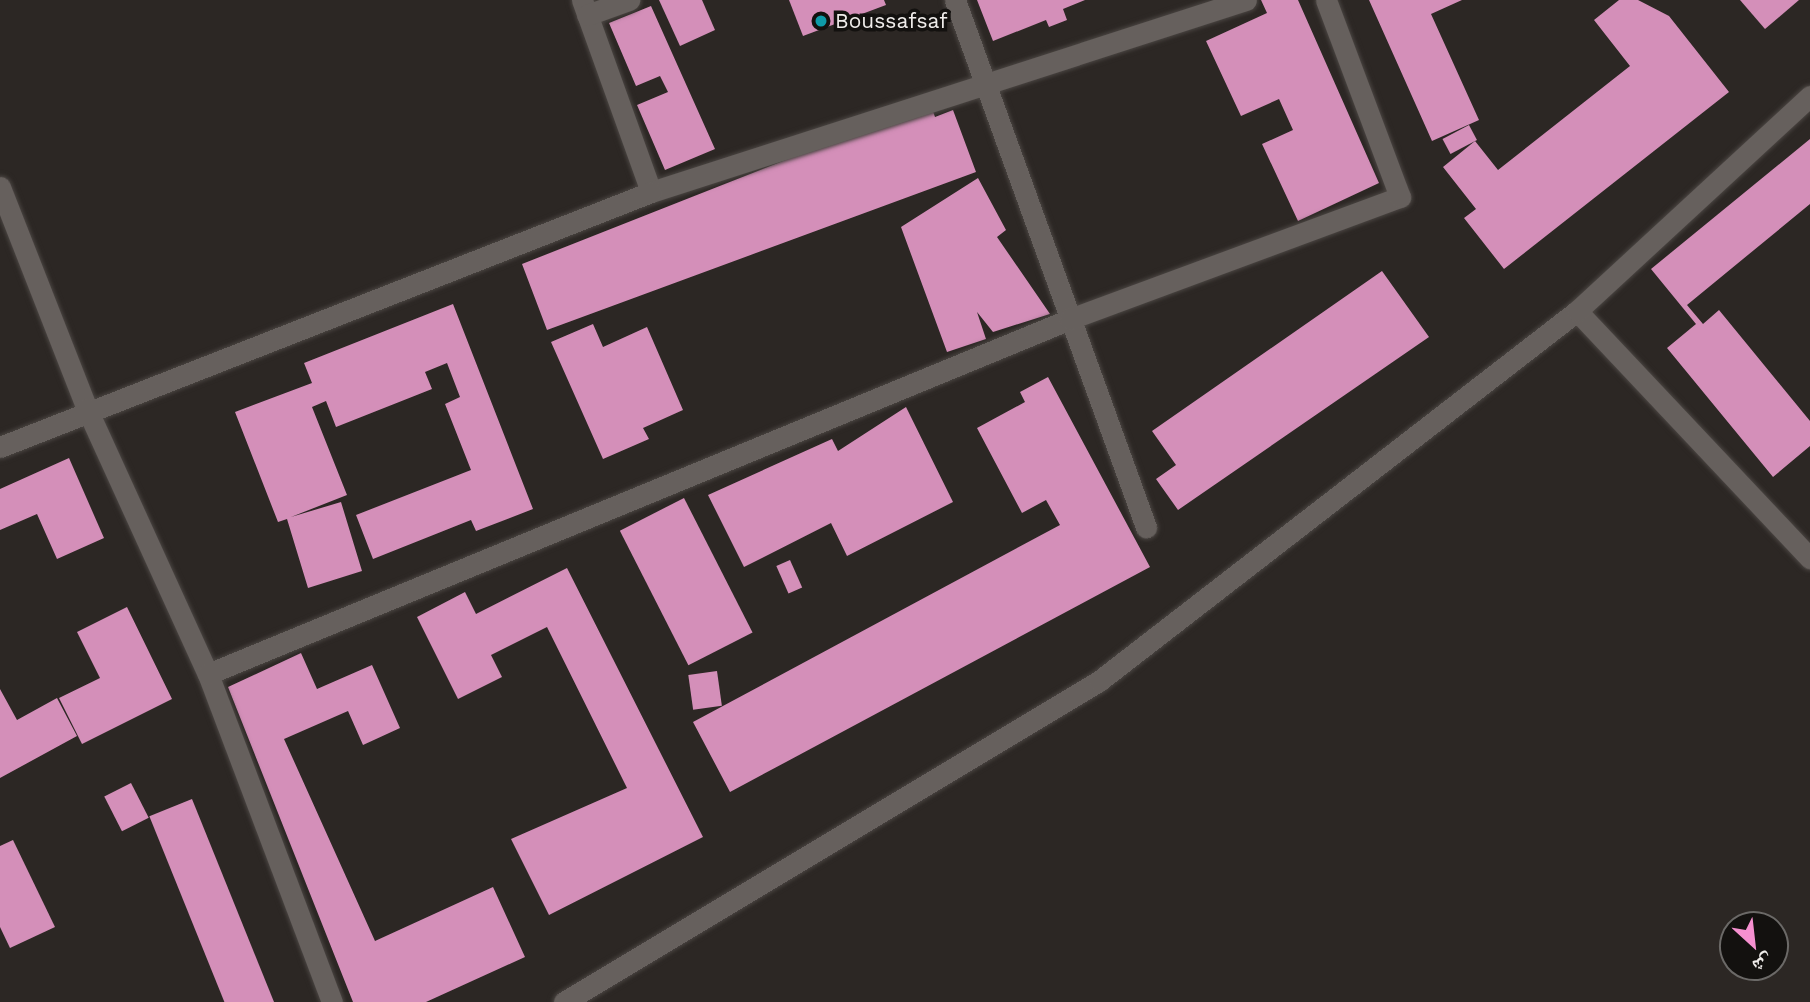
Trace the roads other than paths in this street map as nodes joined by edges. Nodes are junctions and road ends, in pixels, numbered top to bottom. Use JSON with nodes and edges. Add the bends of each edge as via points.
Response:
{"nodes":[{"id":1,"x":629,"y":0,"type":"edge"},
{"id":2,"x":955,"y":0,"type":"edge"},
{"id":3,"x":1246,"y":0,"type":"edge"},
{"id":4,"x":1326,"y":0,"type":"edge"},
{"id":5,"x":584,"y":7,"type":"edge"},
{"id":6,"x":987,"y":88,"type":"junction"},
{"id":7,"x":1810,"y":96,"type":"edge"},
{"id":8,"x":0,"y":187,"type":"edge"},
{"id":9,"x":650,"y":192,"type":"junction"},
{"id":10,"x":1577,"y":310,"type":"junction"},
{"id":11,"x":1070,"y":319,"type":"junction"},
{"id":12,"x":87,"y":409,"type":"junction"},
{"id":13,"x":0,"y":447,"type":"edge"},
{"id":14,"x":1146,"y":527,"type":"dead end"},
{"id":15,"x":1810,"y":558,"type":"edge"},
{"id":16,"x":208,"y":674,"type":"junction"},
{"id":17,"x":331,"y":1002,"type":"edge"},
{"id":18,"x":565,"y":1002,"type":"edge"}],
"edges":[{"from":1,"to":5,"type":"street"},
{"from":2,"to":6,"type":"street"},
{"from":3,"to":6,"type":"street"},
{"from":4,"to":11,"type":"street","via":[[1400,197]]},
{"from":5,"to":9,"type":"street"},
{"from":6,"to":9,"type":"street"},
{"from":6,"to":11,"type":"street"},
{"from":7,"to":10,"type":"street"},
{"from":8,"to":12,"type":"street"},
{"from":9,"to":12,"type":"street"},
{"from":10,"to":15,"type":"street"},
{"from":10,"to":18,"type":"street","via":[[1099,681]]},
{"from":11,"to":14,"type":"street"},
{"from":11,"to":16,"type":"street"},
{"from":12,"to":13,"type":"street"},
{"from":12,"to":16,"type":"street"},
{"from":16,"to":17,"type":"street"}]}
